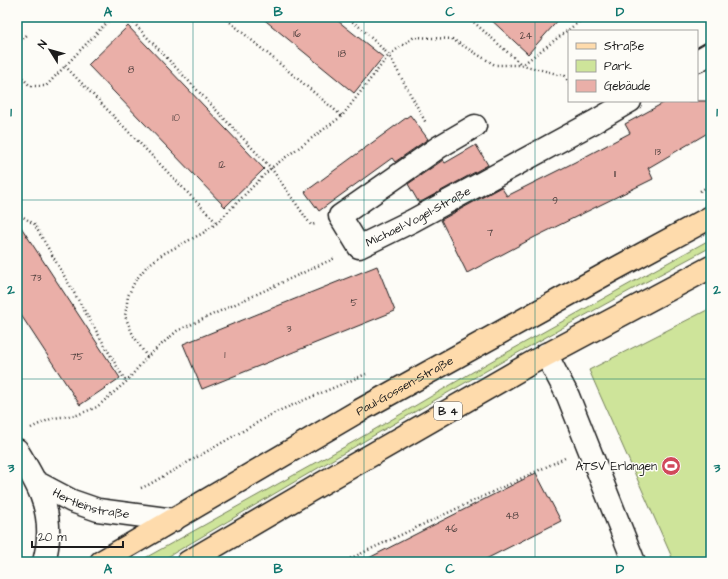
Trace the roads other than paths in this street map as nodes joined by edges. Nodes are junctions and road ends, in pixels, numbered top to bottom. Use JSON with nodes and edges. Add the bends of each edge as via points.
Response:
{"nodes":[{"id":1,"x":711,"y":53,"type":"edge"},
{"id":2,"x":698,"y":60,"type":"edge"},
{"id":3,"x":628,"y":102,"type":"edge"},
{"id":4,"x":475,"y":126,"type":"dead end"},
{"id":5,"x":711,"y":217,"type":"edge"},
{"id":6,"x":711,"y":267,"type":"edge"},
{"id":7,"x":546,"y":354,"type":"junction"},
{"id":8,"x":17,"y":451,"type":"edge"},
{"id":9,"x":36,"y":482,"type":"junction"},
{"id":10,"x":174,"y":520,"type":"junction"},
{"id":11,"x":44,"y":562,"type":"edge"},
{"id":12,"x":101,"y":562,"type":"edge"},
{"id":13,"x":188,"y":562,"type":"edge"},
{"id":14,"x":634,"y":562,"type":"edge"}],
"edges":[{"from":1,"to":2,"type":"street"},
{"from":3,"to":4,"type":"street","name":"Michael-Vogel-Straße","via":[[412,221],[359,247],[340,216],[439,147]]},
{"from":5,"to":10,"type":"main road","name":"Paul-Gossen-Straße","via":[[357,412]]},
{"from":6,"to":7,"type":"main road","number":"B 4"},
{"from":7,"to":13,"type":"main road","number":"B 4"},
{"from":7,"to":14,"type":"street","via":[[568,396]]},
{"from":8,"to":9,"type":"street","name":"Hertleinstraße"},
{"from":9,"to":10,"type":"street","name":"Hertleinstraße","via":[[72,501],[98,510]]},
{"from":9,"to":11,"type":"street","name":"Hertleinstraße","via":[[44,503],[48,526]]},
{"from":10,"to":12,"type":"main road","name":"Paul-Gossen-Straße"}]}
